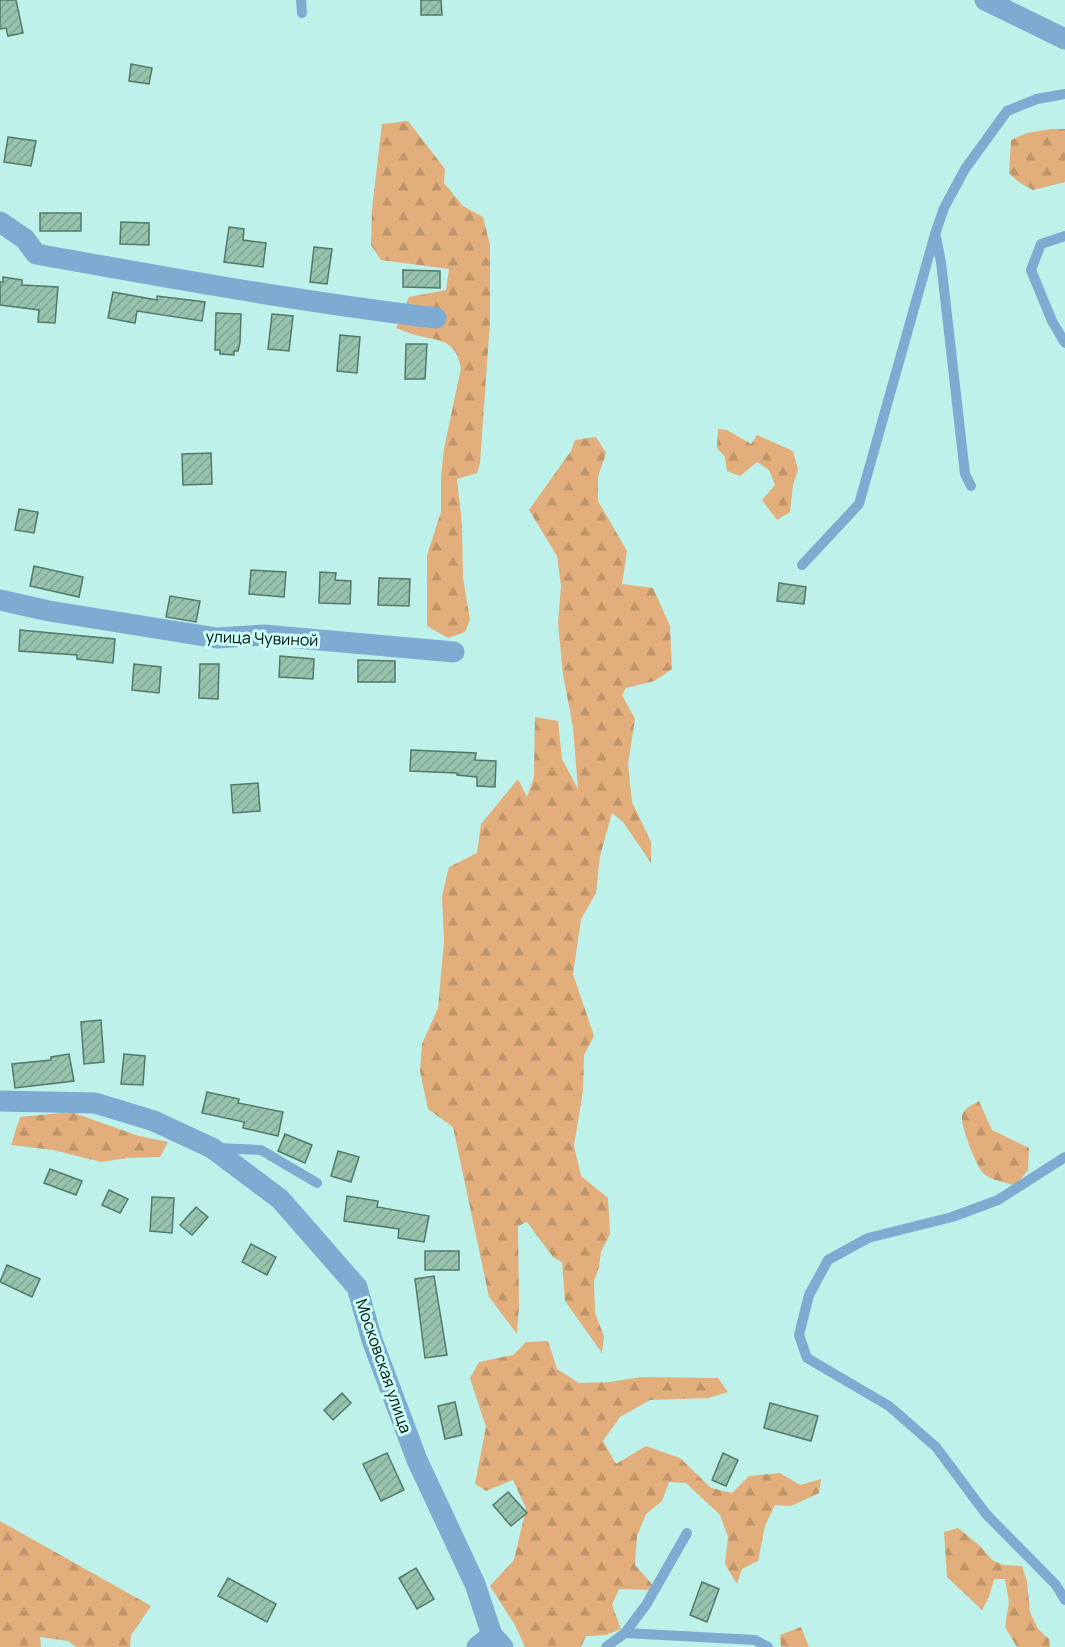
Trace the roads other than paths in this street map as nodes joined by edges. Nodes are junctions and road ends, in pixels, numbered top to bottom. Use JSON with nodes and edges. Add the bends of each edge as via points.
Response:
{"nodes":[{"id":1,"x":301,"y":0,"type":"edge"},
{"id":2,"x":985,"y":0,"type":"edge"},
{"id":3,"x":302,"y":13,"type":"dead end"},
{"id":4,"x":1065,"y":39,"type":"edge"},
{"id":5,"x":1065,"y":94,"type":"edge"},
{"id":6,"x":0,"y":222,"type":"edge"},
{"id":7,"x":935,"y":234,"type":"junction"},
{"id":8,"x":1065,"y":236,"type":"edge"},
{"id":9,"x":436,"y":318,"type":"dead end"},
{"id":10,"x":1065,"y":343,"type":"edge"},
{"id":11,"x":971,"y":486,"type":"dead end"},
{"id":12,"x":802,"y":565,"type":"dead end"},
{"id":13,"x":0,"y":600,"type":"edge"},
{"id":14,"x":454,"y":652,"type":"dead end"},
{"id":15,"x":0,"y":1101,"type":"edge"},
{"id":16,"x":212,"y":1148,"type":"junction"},
{"id":17,"x":1065,"y":1157,"type":"edge"},
{"id":18,"x":317,"y":1183,"type":"dead end"},
{"id":19,"x":687,"y":1533,"type":"dead end"},
{"id":20,"x":1065,"y":1600,"type":"edge"},
{"id":21,"x":625,"y":1633,"type":"junction"},
{"id":22,"x":491,"y":1643,"type":"edge"},
{"id":23,"x":606,"y":1647,"type":"edge"},
{"id":24,"x":768,"y":1647,"type":"edge"}],
"edges":[{"from":1,"to":3,"type":"lane"},
{"from":2,"to":4,"type":"street"},
{"from":5,"to":7,"type":"lane","via":[[1037,99],[1007,111],[965,169]]},
{"from":6,"to":9,"type":"street","via":[[25,239],[36,254],[367,310]]},
{"from":7,"to":11,"type":"lane","via":[[965,474]]},
{"from":7,"to":12,"type":"lane","via":[[859,504]]},
{"from":8,"to":10,"type":"lane","via":[[1041,244],[1031,270]]},
{"from":13,"to":14,"type":"street","name":"улица Чувиной","via":[[218,638],[264,635]]},
{"from":15,"to":16,"type":"street","name":"Московская улица","via":[[95,1102],[154,1121]]},
{"from":16,"to":18,"type":"lane","via":[[261,1150]]},
{"from":16,"to":22,"type":"street","name":"Московская улица","via":[[280,1199],[357,1287],[372,1340],[417,1460],[475,1584]]},
{"from":17,"to":20,"type":"lane","via":[[998,1200],[952,1217],[868,1238],[828,1260],[810,1295],[799,1335],[807,1358],[889,1406],[936,1448],[986,1514],[1056,1585]]},
{"from":19,"to":21,"type":"lane","via":[[646,1605]]},
{"from":21,"to":23,"type":"lane"},
{"from":21,"to":24,"type":"lane","via":[[755,1640]]}]}
